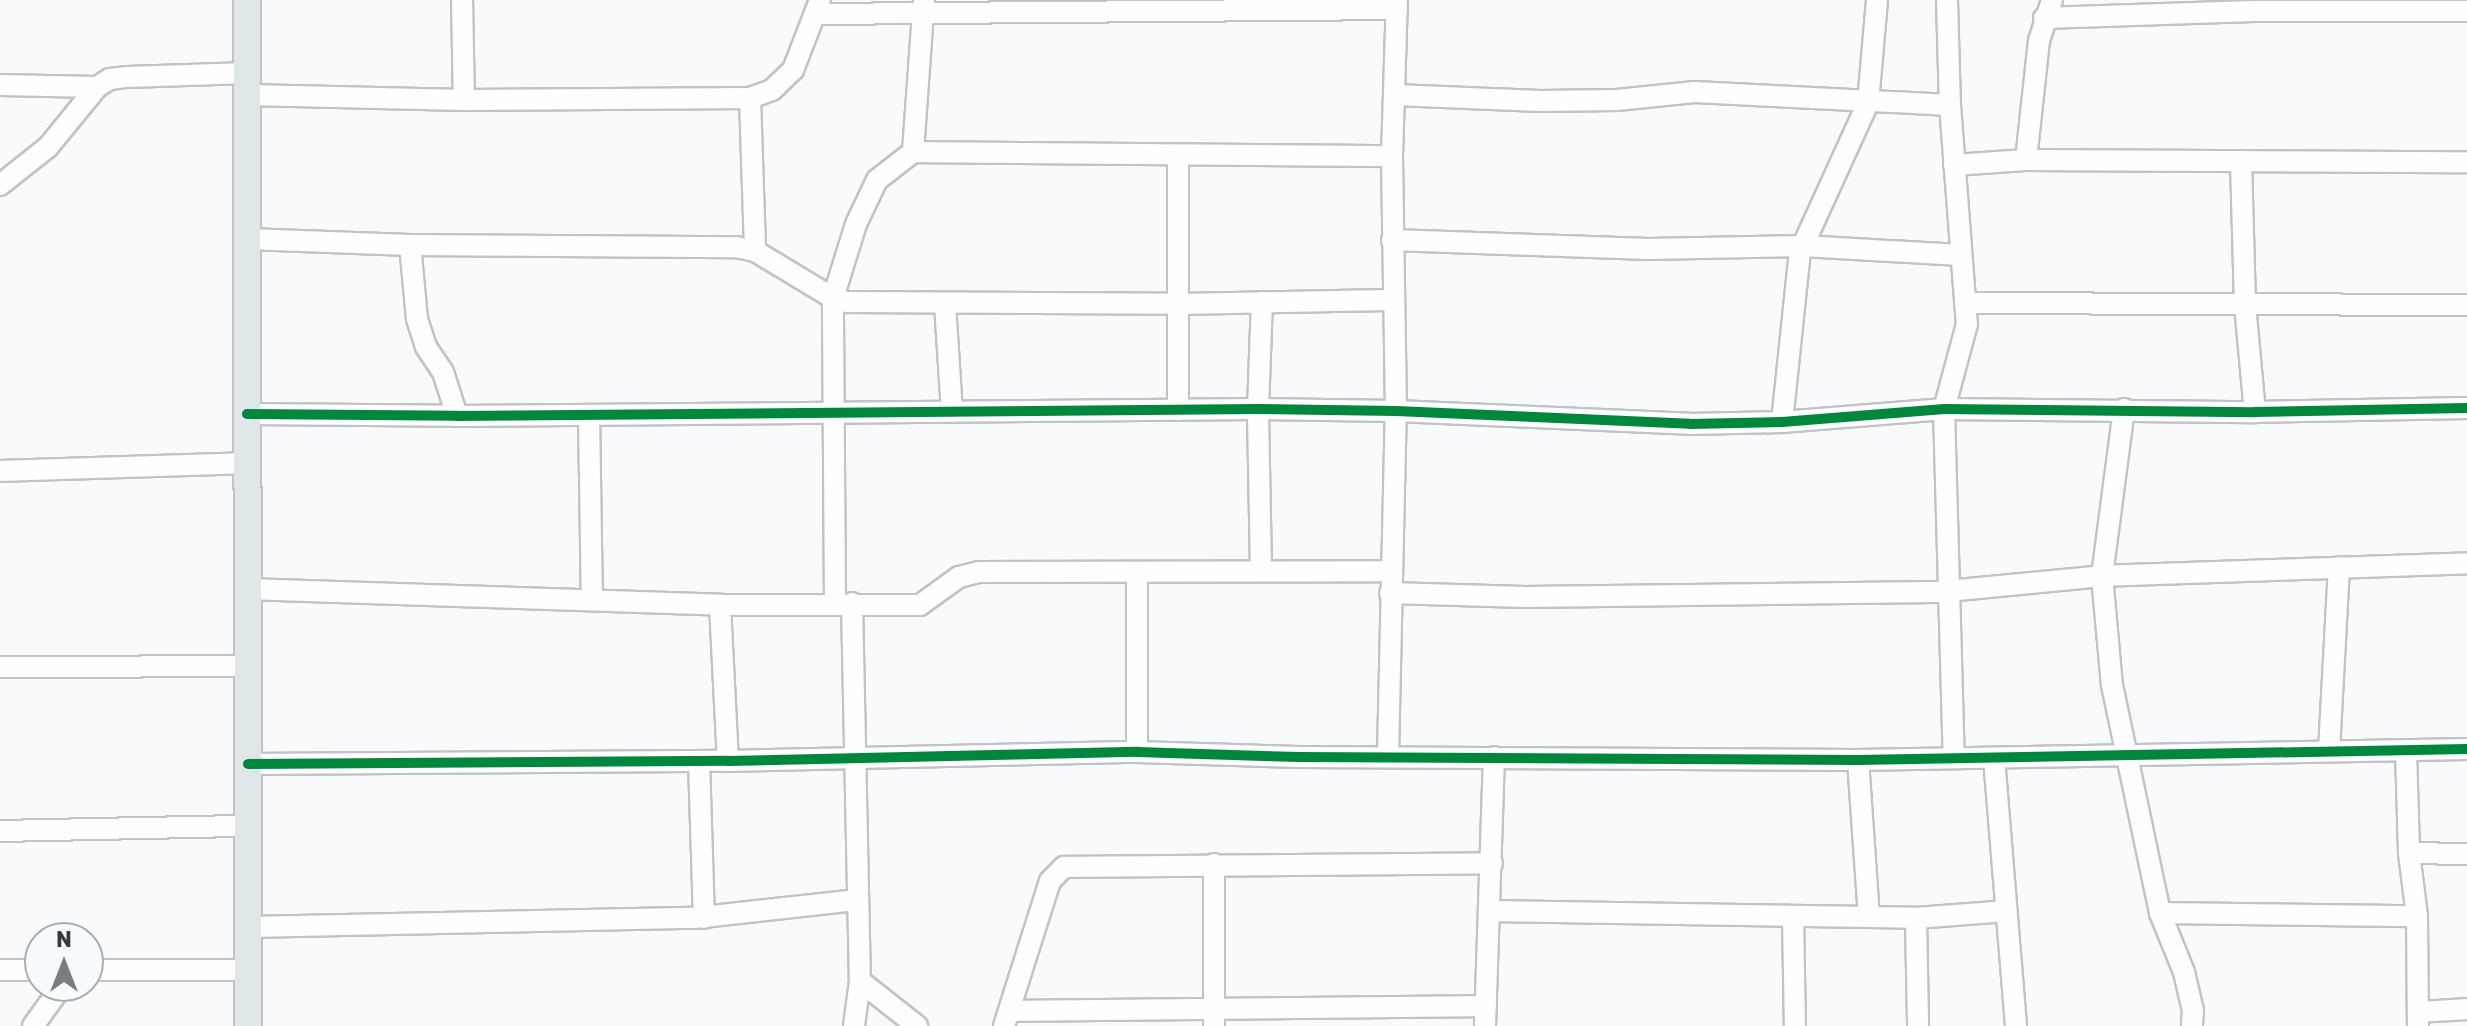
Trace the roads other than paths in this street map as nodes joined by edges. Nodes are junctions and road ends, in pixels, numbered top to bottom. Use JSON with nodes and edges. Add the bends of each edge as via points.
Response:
{"nodes":[{"id":1,"x":247,"y":0,"type":"edge"},
{"id":2,"x":462,"y":0,"type":"edge"},
{"id":3,"x":1877,"y":0,"type":"edge"},
{"id":4,"x":1947,"y":0,"type":"edge"},
{"id":5,"x":1397,"y":4,"type":"edge"},
{"id":6,"x":924,"y":6,"type":"edge"},
{"id":7,"x":818,"y":7,"type":"edge"},
{"id":8,"x":2048,"y":9,"type":"edge"},
{"id":9,"x":2467,"y":11,"type":"edge"},
{"id":10,"x":248,"y":84,"type":"junction"},
{"id":11,"x":0,"y":85,"type":"edge"},
{"id":12,"x":97,"y":87,"type":"junction"},
{"id":13,"x":1395,"y":95,"type":"junction"},
{"id":14,"x":750,"y":98,"type":"junction"},
{"id":15,"x":464,"y":100,"type":"junction"},
{"id":16,"x":1868,"y":103,"type":"junction"},
{"id":17,"x":1950,"y":105,"type":"junction"},
{"id":18,"x":913,"y":152,"type":"junction"},
{"id":19,"x":1178,"y":156,"type":"junction"},
{"id":20,"x":1392,"y":156,"type":"junction"},
{"id":21,"x":2026,"y":160,"type":"junction"},
{"id":22,"x":2241,"y":161,"type":"junction"},
{"id":23,"x":2467,"y":162,"type":"edge"},
{"id":24,"x":1954,"y":165,"type":"junction"},
{"id":25,"x":0,"y":185,"type":"edge"},
{"id":26,"x":247,"y":239,"type":"junction"},
{"id":27,"x":1392,"y":240,"type":"junction"},
{"id":28,"x":410,"y":245,"type":"junction"},
{"id":29,"x":1803,"y":246,"type":"junction"},
{"id":30,"x":755,"y":251,"type":"junction"},
{"id":31,"x":1961,"y":255,"type":"junction"},
{"id":32,"x":833,"y":298,"type":"junction"},
{"id":33,"x":1392,"y":300,"type":"junction"},
{"id":34,"x":1262,"y":302,"type":"junction"},
{"id":35,"x":1965,"y":303,"type":"junction"},
{"id":36,"x":945,"y":304,"type":"junction"},
{"id":37,"x":1179,"y":304,"type":"junction"},
{"id":38,"x":2245,"y":305,"type":"junction"},
{"id":39,"x":2467,"y":305,"type":"edge"},
{"id":40,"x":2467,"y":408,"type":"edge"},
{"id":41,"x":1258,"y":409,"type":"junction"},
{"id":42,"x":1944,"y":409,"type":"junction"},
{"id":43,"x":2124,"y":409,"type":"junction"},
{"id":44,"x":1178,"y":410,"type":"junction"},
{"id":45,"x":1396,"y":411,"type":"junction"},
{"id":46,"x":952,"y":412,"type":"junction"},
{"id":47,"x":2255,"y":412,"type":"junction"},
{"id":48,"x":835,"y":413,"type":"junction"},
{"id":49,"x":247,"y":414,"type":"junction"},
{"id":50,"x":589,"y":415,"type":"junction"},
{"id":51,"x":457,"y":416,"type":"junction"},
{"id":52,"x":1782,"y":422,"type":"junction"},
{"id":53,"x":249,"y":463,"type":"junction"},
{"id":54,"x":0,"y":471,"type":"edge"},
{"id":55,"x":2467,"y":563,"type":"edge"},
{"id":56,"x":2339,"y":567,"type":"junction"},
{"id":57,"x":1261,"y":570,"type":"junction"},
{"id":58,"x":1390,"y":571,"type":"junction"},
{"id":59,"x":1137,"y":573,"type":"junction"},
{"id":60,"x":2102,"y":576,"type":"junction"},
{"id":61,"x":249,"y":589,"type":"junction"},
{"id":62,"x":1950,"y":591,"type":"junction"},
{"id":63,"x":1390,"y":593,"type":"junction"},
{"id":64,"x":592,"y":600,"type":"junction"},
{"id":65,"x":844,"y":603,"type":"junction"},
{"id":66,"x":720,"y":605,"type":"junction"},
{"id":67,"x":248,"y":666,"type":"junction"},
{"id":68,"x":0,"y":667,"type":"edge"},
{"id":69,"x":2467,"y":749,"type":"edge"},
{"id":70,"x":2329,"y":751,"type":"junction"},
{"id":71,"x":2406,"y":751,"type":"junction"},
{"id":72,"x":1137,"y":752,"type":"junction"},
{"id":73,"x":1388,"y":755,"type":"junction"},
{"id":74,"x":2127,"y":755,"type":"junction"},
{"id":75,"x":856,"y":757,"type":"junction"},
{"id":76,"x":1494,"y":757,"type":"junction"},
{"id":77,"x":1954,"y":758,"type":"junction"},
{"id":78,"x":1994,"y":758,"type":"junction"},
{"id":79,"x":1858,"y":760,"type":"junction"},
{"id":80,"x":699,"y":761,"type":"junction"},
{"id":81,"x":728,"y":761,"type":"junction"},
{"id":82,"x":248,"y":764,"type":"junction"},
{"id":83,"x":249,"y":826,"type":"junction"},
{"id":84,"x":0,"y":831,"type":"edge"},
{"id":85,"x":2409,"y":853,"type":"junction"},
{"id":86,"x":2467,"y":854,"type":"edge"},
{"id":87,"x":1492,"y":863,"type":"junction"},
{"id":88,"x":1214,"y":864,"type":"junction"},
{"id":89,"x":858,"y":900,"type":"junction"},
{"id":90,"x":1490,"y":911,"type":"junction"},
{"id":91,"x":2006,"y":911,"type":"junction"},
{"id":92,"x":2160,"y":913,"type":"junction"},
{"id":93,"x":1793,"y":916,"type":"junction"},
{"id":94,"x":1869,"y":916,"type":"junction"},
{"id":95,"x":2417,"y":916,"type":"junction"},
{"id":96,"x":704,"y":918,"type":"junction"},
{"id":97,"x":1916,"y":918,"type":"junction"},
{"id":98,"x":248,"y":927,"type":"junction"},
{"id":99,"x":0,"y":970,"type":"edge"},
{"id":100,"x":24,"y":970,"type":"edge"},
{"id":101,"x":104,"y":970,"type":"edge"},
{"id":102,"x":248,"y":970,"type":"junction"},
{"id":103,"x":860,"y":981,"type":"junction"},
{"id":104,"x":50,"y":1002,"type":"edge"},
{"id":105,"x":2467,"y":1009,"type":"edge"},
{"id":106,"x":1486,"y":1016,"type":"edge"},
{"id":107,"x":1213,"y":1017,"type":"edge"},
{"id":108,"x":1008,"y":1018,"type":"edge"},
{"id":109,"x":2418,"y":1019,"type":"edge"},
{"id":110,"x":33,"y":1026,"type":"edge"},
{"id":111,"x":248,"y":1026,"type":"edge"},
{"id":112,"x":854,"y":1026,"type":"edge"},
{"id":113,"x":917,"y":1026,"type":"edge"},
{"id":114,"x":1795,"y":1026,"type":"edge"},
{"id":115,"x":1918,"y":1026,"type":"edge"},
{"id":116,"x":2016,"y":1026,"type":"edge"},
{"id":117,"x":2192,"y":1026,"type":"edge"}],
"edges":[{"from":1,"to":10,"type":"main road"},
{"from":2,"to":15,"type":"street"},
{"from":3,"to":16,"type":"street"},
{"from":4,"to":17,"type":"street"},
{"from":5,"to":6,"type":"street"},
{"from":5,"to":13,"type":"street"},
{"from":6,"to":7,"type":"street"},
{"from":6,"to":18,"type":"street"},
{"from":7,"to":14,"type":"street","via":[[793,70],[772,90]]},
{"from":8,"to":9,"type":"street"},
{"from":8,"to":21,"type":"street","via":[[2037,53]]},
{"from":10,"to":12,"type":"street","via":[[110,79]]},
{"from":10,"to":15,"type":"street"},
{"from":10,"to":26,"type":"main road"},
{"from":11,"to":12,"type":"street"},
{"from":12,"to":25,"type":"street","via":[[48,147]]},
{"from":13,"to":16,"type":"street","via":[[1540,101],[1695,92]]},
{"from":13,"to":20,"type":"street"},
{"from":14,"to":15,"type":"street"},
{"from":14,"to":30,"type":"street"},
{"from":16,"to":17,"type":"street"},
{"from":16,"to":29,"type":"street"},
{"from":17,"to":24,"type":"street"},
{"from":18,"to":19,"type":"street"},
{"from":18,"to":32,"type":"street","via":[[877,180],[856,224]]},
{"from":19,"to":20,"type":"street"},
{"from":19,"to":37,"type":"street"},
{"from":20,"to":27,"type":"street"},
{"from":21,"to":22,"type":"street"},
{"from":21,"to":24,"type":"street"},
{"from":22,"to":23,"type":"street"},
{"from":22,"to":38,"type":"street"},
{"from":24,"to":31,"type":"street"},
{"from":26,"to":28,"type":"street"},
{"from":26,"to":49,"type":"main road"},
{"from":27,"to":29,"type":"street","via":[[1648,249]]},
{"from":27,"to":33,"type":"street"},
{"from":28,"to":30,"type":"street","via":[[701,246]]},
{"from":28,"to":51,"type":"street","via":[[417,319]]},
{"from":29,"to":31,"type":"street"},
{"from":29,"to":52,"type":"street"},
{"from":30,"to":32,"type":"street"},
{"from":31,"to":35,"type":"street"},
{"from":32,"to":36,"type":"street"},
{"from":32,"to":48,"type":"street"},
{"from":33,"to":34,"type":"street"},
{"from":33,"to":45,"type":"street"},
{"from":34,"to":37,"type":"street"},
{"from":34,"to":41,"type":"street"},
{"from":35,"to":38,"type":"street"},
{"from":35,"to":42,"type":"street","via":[[1965,337]]},
{"from":36,"to":37,"type":"street"},
{"from":36,"to":46,"type":"street"},
{"from":37,"to":44,"type":"street"},
{"from":38,"to":39,"type":"street"},
{"from":38,"to":47,"type":"street"},
{"from":40,"to":47,"type":"street"},
{"from":41,"to":44,"type":"street"},
{"from":41,"to":45,"type":"street"},
{"from":41,"to":57,"type":"street"},
{"from":42,"to":43,"type":"street"},
{"from":42,"to":52,"type":"street"},
{"from":42,"to":62,"type":"street"},
{"from":43,"to":47,"type":"street"},
{"from":43,"to":60,"type":"street"},
{"from":44,"to":46,"type":"street"},
{"from":45,"to":52,"type":"street","via":[[1690,424]]},
{"from":45,"to":58,"type":"street"},
{"from":46,"to":48,"type":"street"},
{"from":48,"to":50,"type":"street"},
{"from":48,"to":65,"type":"street"},
{"from":49,"to":51,"type":"street"},
{"from":49,"to":53,"type":"main road"},
{"from":50,"to":51,"type":"street"},
{"from":50,"to":64,"type":"street"},
{"from":53,"to":54,"type":"street"},
{"from":53,"to":61,"type":"main road"},
{"from":55,"to":56,"type":"street"},
{"from":56,"to":60,"type":"street"},
{"from":56,"to":70,"type":"street"},
{"from":57,"to":58,"type":"street"},
{"from":57,"to":59,"type":"street"},
{"from":58,"to":63,"type":"street"},
{"from":59,"to":65,"type":"street","via":[[979,572],[959,577],[920,605]]},
{"from":59,"to":72,"type":"street"},
{"from":60,"to":62,"type":"street"},
{"from":60,"to":74,"type":"street","via":[[2114,708]]},
{"from":61,"to":64,"type":"street"},
{"from":61,"to":67,"type":"main road"},
{"from":62,"to":63,"type":"street","via":[[1525,597]]},
{"from":62,"to":77,"type":"street"},
{"from":63,"to":73,"type":"street"},
{"from":64,"to":66,"type":"street"},
{"from":65,"to":66,"type":"street"},
{"from":65,"to":75,"type":"street"},
{"from":66,"to":81,"type":"street"},
{"from":67,"to":68,"type":"street"},
{"from":67,"to":82,"type":"main road"},
{"from":69,"to":71,"type":"street"},
{"from":70,"to":71,"type":"street"},
{"from":70,"to":74,"type":"street"},
{"from":71,"to":85,"type":"street"},
{"from":72,"to":73,"type":"street"},
{"from":72,"to":75,"type":"street"},
{"from":73,"to":76,"type":"street"},
{"from":74,"to":78,"type":"street"},
{"from":74,"to":92,"type":"street"},
{"from":75,"to":81,"type":"street"},
{"from":75,"to":89,"type":"street"},
{"from":76,"to":79,"type":"street"},
{"from":76,"to":87,"type":"street"},
{"from":77,"to":78,"type":"street"},
{"from":77,"to":79,"type":"street"},
{"from":78,"to":91,"type":"street"},
{"from":79,"to":94,"type":"street"},
{"from":80,"to":81,"type":"street"},
{"from":80,"to":82,"type":"street"},
{"from":80,"to":96,"type":"street"},
{"from":82,"to":83,"type":"main road"},
{"from":83,"to":84,"type":"street"},
{"from":83,"to":98,"type":"main road"},
{"from":85,"to":86,"type":"street"},
{"from":85,"to":95,"type":"street"},
{"from":87,"to":88,"type":"street"},
{"from":87,"to":90,"type":"street"},
{"from":88,"to":107,"type":"street"},
{"from":88,"to":108,"type":"street","via":[[1072,866],[1057,871]]},
{"from":89,"to":96,"type":"street"},
{"from":89,"to":103,"type":"street"},
{"from":90,"to":93,"type":"street"},
{"from":90,"to":106,"type":"street"},
{"from":91,"to":97,"type":"street"},
{"from":91,"to":116,"type":"street"},
{"from":92,"to":95,"type":"street"},
{"from":92,"to":117,"type":"street","via":[[2184,972]]},
{"from":93,"to":94,"type":"street"},
{"from":93,"to":114,"type":"street"},
{"from":94,"to":97,"type":"street"},
{"from":95,"to":109,"type":"street"},
{"from":96,"to":98,"type":"street"},
{"from":97,"to":115,"type":"street"},
{"from":98,"to":102,"type":"main road"},
{"from":99,"to":100,"type":"street"},
{"from":101,"to":102,"type":"street"},
{"from":102,"to":111,"type":"main road"},
{"from":103,"to":112,"type":"street"},
{"from":103,"to":113,"type":"street"},
{"from":104,"to":110,"type":"street"},
{"from":105,"to":109,"type":"street"},
{"from":106,"to":107,"type":"street"},
{"from":107,"to":108,"type":"street"}]}
